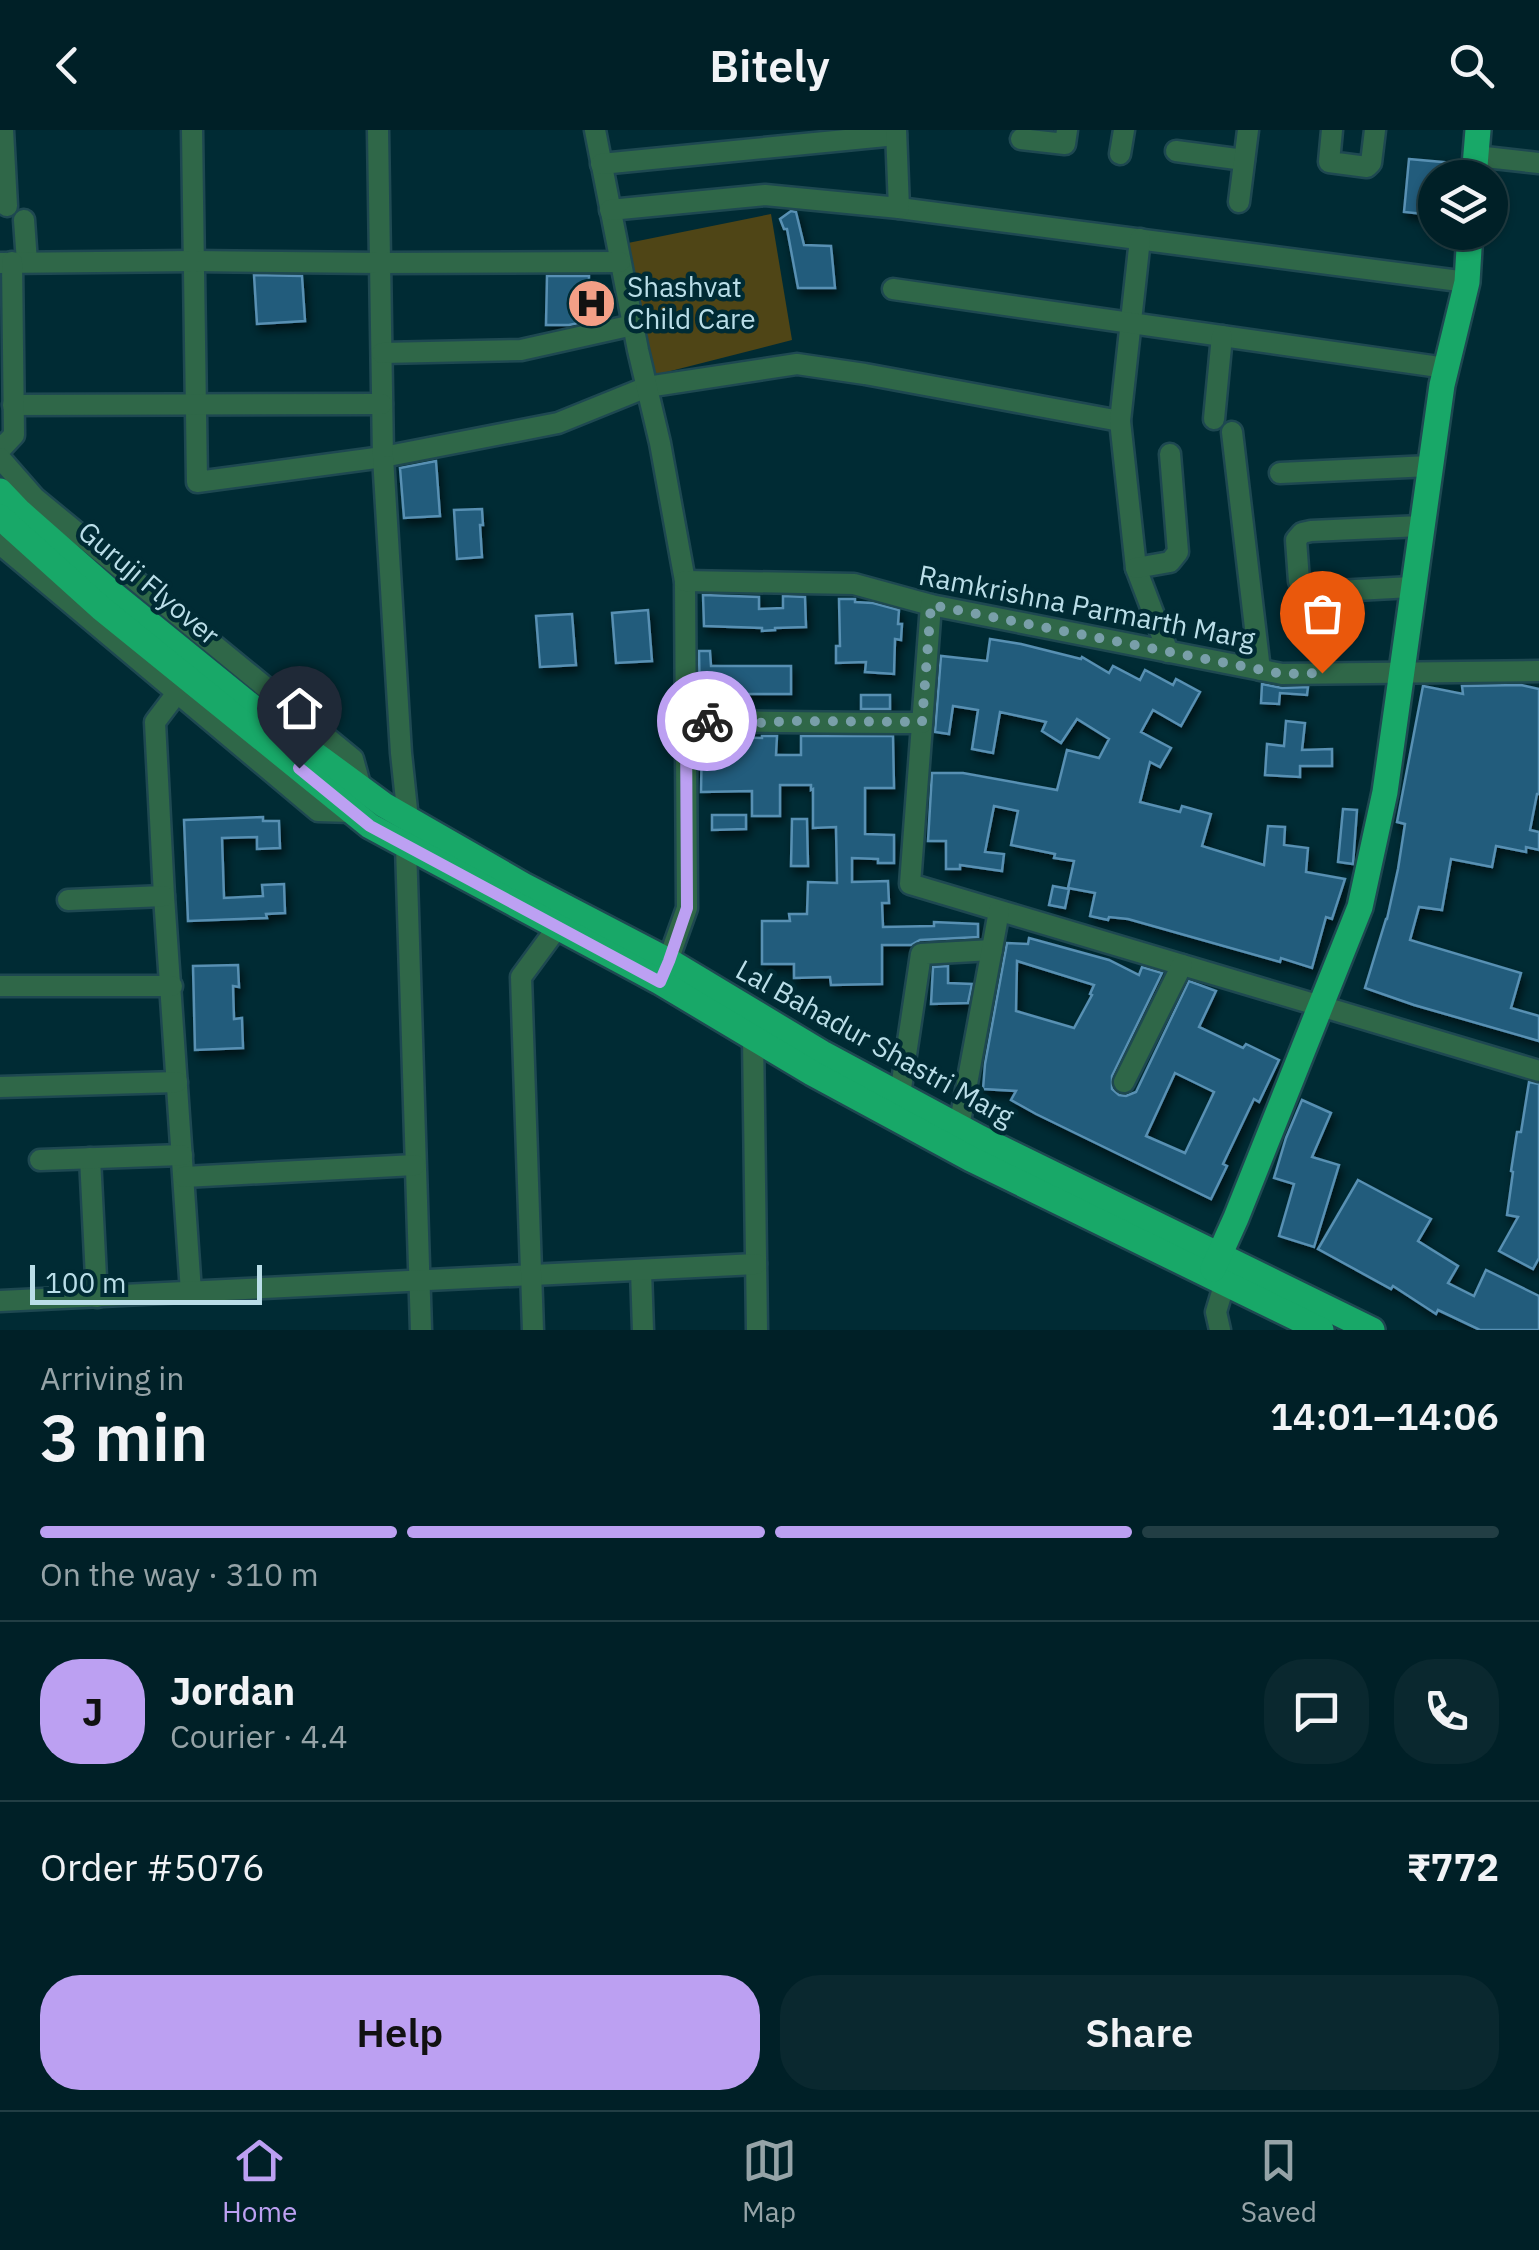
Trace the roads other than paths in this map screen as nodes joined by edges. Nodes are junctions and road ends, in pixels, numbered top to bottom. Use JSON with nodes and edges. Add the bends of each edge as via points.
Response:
{"nodes":[{"id":1,"x":3,"y":130,"type":"edge"},
{"id":2,"x":192,"y":130,"type":"edge"},
{"id":3,"x":378,"y":130,"type":"edge"},
{"id":4,"x":595,"y":130,"type":"edge"},
{"id":5,"x":1067,"y":130,"type":"edge"},
{"id":6,"x":1124,"y":130,"type":"edge"},
{"id":7,"x":1248,"y":130,"type":"edge"},
{"id":8,"x":1332,"y":130,"type":"edge"},
{"id":9,"x":1375,"y":130,"type":"edge"},
{"id":10,"x":896,"y":132,"type":"edge"},
{"id":11,"x":1021,"y":139,"type":"dead end"},
{"id":12,"x":1176,"y":150,"type":"dead end"},
{"id":13,"x":1120,"y":154,"type":"dead end"},
{"id":14,"x":1476,"y":154,"type":"edge"},
{"id":15,"x":1244,"y":160,"type":"junction"},
{"id":16,"x":1539,"y":163,"type":"edge"},
{"id":17,"x":601,"y":164,"type":"junction"},
{"id":18,"x":1239,"y":202,"type":"dead end"},
{"id":19,"x":899,"y":208,"type":"junction"},
{"id":20,"x":610,"y":210,"type":"junction"},
{"id":21,"x":1140,"y":239,"type":"junction"},
{"id":22,"x":1469,"y":250,"type":"edge"},
{"id":23,"x":194,"y":261,"type":"junction"},
{"id":24,"x":13,"y":262,"type":"edge"},
{"id":25,"x":620,"y":262,"type":"junction"},
{"id":26,"x":380,"y":264,"type":"junction"},
{"id":27,"x":1466,"y":282,"type":"junction"},
{"id":28,"x":893,"y":289,"type":"dead end"},
{"id":29,"x":1131,"y":323,"type":"junction"},
{"id":30,"x":632,"y":325,"type":"junction"},
{"id":31,"x":1222,"y":336,"type":"junction"},
{"id":32,"x":382,"y":353,"type":"junction"},
{"id":33,"x":1446,"y":368,"type":"junction"},
{"id":34,"x":646,"y":387,"type":"junction"},
{"id":35,"x":382,"y":404,"type":"junction"},
{"id":36,"x":14,"y":405,"type":"junction"},
{"id":37,"x":196,"y":405,"type":"junction"},
{"id":38,"x":1214,"y":419,"type":"dead end"},
{"id":39,"x":1120,"y":421,"type":"junction"},
{"id":40,"x":1232,"y":432,"type":"dead end"},
{"id":41,"x":0,"y":450,"type":"edge"},
{"id":42,"x":1170,"y":454,"type":"dead end"},
{"id":43,"x":383,"y":457,"type":"junction"},
{"id":44,"x":0,"y":458,"type":"edge"},
{"id":45,"x":1430,"y":466,"type":"junction"},
{"id":46,"x":1280,"y":473,"type":"dead end"},
{"id":47,"x":0,"y":491,"type":"edge"},
{"id":48,"x":0,"y":518,"type":"edge"},
{"id":49,"x":1421,"y":526,"type":"junction"},
{"id":50,"x":0,"y":544,"type":"edge"},
{"id":51,"x":1136,"y":568,"type":"junction"},
{"id":52,"x":685,"y":581,"type":"junction"},
{"id":53,"x":1412,"y":587,"type":"junction"},
{"id":54,"x":931,"y":605,"type":"junction"},
{"id":55,"x":1168,"y":652,"type":"junction"},
{"id":56,"x":1260,"y":670,"type":"junction"},
{"id":57,"x":1539,"y":671,"type":"edge"},
{"id":58,"x":1401,"y":672,"type":"junction"},
{"id":59,"x":177,"y":693,"type":"junction"},
{"id":60,"x":686,"y":719,"type":"junction"},
{"id":61,"x":922,"y":722,"type":"junction"},
{"id":62,"x":326,"y":776,"type":"junction"},
{"id":63,"x":357,"y":800,"type":"junction"},
{"id":64,"x":408,"y":819,"type":"junction"},
{"id":65,"x":406,"y":846,"type":"junction"},
{"id":66,"x":164,"y":896,"type":"junction"},
{"id":67,"x":68,"y":900,"type":"dead end"},
{"id":68,"x":1000,"y":911,"type":"junction"},
{"id":69,"x":557,"y":928,"type":"junction"},
{"id":70,"x":992,"y":950,"type":"junction"},
{"id":71,"x":1182,"y":966,"type":"junction"},
{"id":72,"x":665,"y":972,"type":"junction"},
{"id":73,"x":0,"y":986,"type":"edge"},
{"id":74,"x":172,"y":986,"type":"junction"},
{"id":75,"x":1322,"y":1008,"type":"junction"},
{"id":76,"x":753,"y":1037,"type":"junction"},
{"id":77,"x":1539,"y":1071,"type":"edge"},
{"id":78,"x":178,"y":1082,"type":"junction"},
{"id":79,"x":1124,"y":1082,"type":"dead end"},
{"id":80,"x":0,"y":1087,"type":"edge"},
{"id":81,"x":900,"y":1094,"type":"junction"},
{"id":82,"x":959,"y":1127,"type":"junction"},
{"id":83,"x":182,"y":1155,"type":"junction"},
{"id":84,"x":90,"y":1158,"type":"junction"},
{"id":85,"x":40,"y":1160,"type":"dead end"},
{"id":86,"x":416,"y":1165,"type":"junction"},
{"id":87,"x":184,"y":1177,"type":"junction"},
{"id":88,"x":756,"y":1264,"type":"junction"},
{"id":89,"x":1218,"y":1270,"type":"junction"},
{"id":90,"x":641,"y":1271,"type":"junction"},
{"id":91,"x":532,"y":1275,"type":"junction"},
{"id":92,"x":420,"y":1280,"type":"junction"},
{"id":93,"x":191,"y":1292,"type":"junction"},
{"id":94,"x":97,"y":1297,"type":"junction"},
{"id":95,"x":0,"y":1301,"type":"edge"},
{"id":96,"x":421,"y":1330,"type":"edge"},
{"id":97,"x":533,"y":1330,"type":"edge"},
{"id":98,"x":643,"y":1330,"type":"edge"},
{"id":99,"x":757,"y":1330,"type":"edge"},
{"id":100,"x":1220,"y":1330,"type":"edge"},
{"id":101,"x":1321,"y":1330,"type":"edge"},
{"id":102,"x":1372,"y":1330,"type":"edge"}],
"edges":[{"from":1,"to":24,"type":"street","via":[[15,213]]},
{"from":2,"to":23,"type":"street"},
{"from":3,"to":26,"type":"street"},
{"from":4,"to":17,"type":"street"},
{"from":5,"to":11,"type":"street","via":[[1065,144]]},
{"from":6,"to":13,"type":"street"},
{"from":7,"to":15,"type":"street"},
{"from":8,"to":9,"type":"street","via":[[1329,162],[1367,167]]},
{"from":10,"to":17,"type":"street"},
{"from":10,"to":19,"type":"street"},
{"from":12,"to":15,"type":"street"},
{"from":14,"to":16,"type":"street"},
{"from":15,"to":18,"type":"street"},
{"from":17,"to":20,"type":"street"},
{"from":19,"to":20,"type":"street","via":[[765,195]]},
{"from":19,"to":21,"type":"street"},
{"from":20,"to":25,"type":"street"},
{"from":21,"to":27,"type":"street"},
{"from":21,"to":29,"type":"street"},
{"from":22,"to":27,"type":"main road"},
{"from":23,"to":24,"type":"street"},
{"from":23,"to":26,"type":"street"},
{"from":23,"to":37,"type":"street"},
{"from":24,"to":36,"type":"street"},
{"from":25,"to":26,"type":"street"},
{"from":25,"to":30,"type":"street"},
{"from":26,"to":32,"type":"street"},
{"from":27,"to":33,"type":"main road"},
{"from":28,"to":29,"type":"street"},
{"from":29,"to":31,"type":"street"},
{"from":29,"to":39,"type":"street"},
{"from":30,"to":32,"type":"street","via":[[522,350]]},
{"from":30,"to":34,"type":"street"},
{"from":31,"to":33,"type":"street"},
{"from":31,"to":38,"type":"street"},
{"from":32,"to":35,"type":"street"},
{"from":33,"to":45,"type":"main road"},
{"from":34,"to":39,"type":"street","via":[[798,364]]},
{"from":34,"to":43,"type":"street","via":[[558,423]]},
{"from":34,"to":52,"type":"street"},
{"from":35,"to":37,"type":"street"},
{"from":35,"to":43,"type":"street"},
{"from":36,"to":37,"type":"street"},
{"from":36,"to":41,"type":"street","via":[[14,435]]},
{"from":37,"to":43,"type":"street","via":[[197,482]]},
{"from":39,"to":51,"type":"street"},
{"from":40,"to":56,"type":"street"},
{"from":42,"to":51,"type":"street","via":[[1178,552],[1170,562]]},
{"from":43,"to":64,"type":"street"},
{"from":44,"to":63,"type":"street","via":[[35,498],[353,759]]},
{"from":45,"to":46,"type":"street"},
{"from":45,"to":49,"type":"main road"},
{"from":47,"to":62,"type":"main road","name":"Guruji Flyover"},
{"from":48,"to":62,"type":"main road","name":"Guruji Flyover","via":[[101,608]]},
{"from":49,"to":53,"type":"main road"},
{"from":49,"to":53,"type":"street","via":[[1311,531],[1296,540],[1302,588]]},
{"from":50,"to":59,"type":"street"},
{"from":51,"to":55,"type":"street"},
{"from":52,"to":54,"type":"street","name":"Ramkrishna Parmarth Marg","via":[[854,584]]},
{"from":52,"to":60,"type":"street"},
{"from":53,"to":58,"type":"main road"},
{"from":54,"to":55,"type":"street","name":"Ramkrishna Parmarth Marg"},
{"from":54,"to":61,"type":"street"},
{"from":55,"to":56,"type":"street","name":"Ramkrishna Parmarth Marg"},
{"from":56,"to":58,"type":"street","name":"Ramkrishna Parmarth Marg"},
{"from":57,"to":58,"type":"street","name":"Ramkrishna Parmarth Marg"},
{"from":58,"to":75,"type":"main road","via":[[1360,907]]},
{"from":59,"to":63,"type":"street","via":[[318,811]]},
{"from":59,"to":66,"type":"street","via":[[154,722]]},
{"from":60,"to":61,"type":"street"},
{"from":60,"to":72,"type":"street","via":[[687,908]]},
{"from":61,"to":68,"type":"street","via":[[910,884]]},
{"from":62,"to":63,"type":"main road","name":"Guruji Flyover"},
{"from":63,"to":64,"type":"main road","name":"Lal Bahadur Shastri Marg"},
{"from":63,"to":65,"type":"main road","name":"Lal Bahadur Shastri Marg","via":[[370,826]]},
{"from":64,"to":72,"type":"main road","name":"Lal Bahadur Shastri Marg"},
{"from":65,"to":69,"type":"main road","name":"Lal Bahadur Shastri Marg"},
{"from":65,"to":86,"type":"street"},
{"from":66,"to":67,"type":"street"},
{"from":66,"to":74,"type":"street"},
{"from":68,"to":70,"type":"street"},
{"from":68,"to":71,"type":"street"},
{"from":69,"to":72,"type":"main road","name":"Lal Bahadur Shastri Marg"},
{"from":69,"to":91,"type":"street","via":[[521,977]]},
{"from":70,"to":81,"type":"street","via":[[921,954]]},
{"from":70,"to":82,"type":"street"},
{"from":71,"to":75,"type":"street"},
{"from":71,"to":79,"type":"street"},
{"from":72,"to":76,"type":"main road","name":"Lal Bahadur Shastri Marg"},
{"from":72,"to":81,"type":"main road","name":"Lal Bahadur Shastri Marg"},
{"from":73,"to":74,"type":"street"},
{"from":74,"to":78,"type":"street"},
{"from":75,"to":77,"type":"street"},
{"from":75,"to":89,"type":"main road"},
{"from":76,"to":88,"type":"street"},
{"from":76,"to":89,"type":"main road","name":"Lal Bahadur Shastri Marg","via":[[972,1159]]},
{"from":78,"to":80,"type":"street"},
{"from":78,"to":83,"type":"street"},
{"from":81,"to":82,"type":"main road","name":"Lal Bahadur Shastri Marg"},
{"from":82,"to":89,"type":"main road","name":"Lal Bahadur Shastri Marg"},
{"from":83,"to":84,"type":"street"},
{"from":83,"to":87,"type":"street"},
{"from":84,"to":85,"type":"street"},
{"from":84,"to":94,"type":"street"},
{"from":86,"to":87,"type":"street"},
{"from":86,"to":92,"type":"street"},
{"from":87,"to":93,"type":"street"},
{"from":88,"to":90,"type":"street"},
{"from":88,"to":99,"type":"street"},
{"from":89,"to":100,"type":"street"},
{"from":89,"to":101,"type":"main road","name":"Lal Bahadur Shastri Marg"},
{"from":89,"to":102,"type":"main road","name":"Lal Bahadur Shastri Marg"},
{"from":90,"to":91,"type":"street"},
{"from":90,"to":98,"type":"street"},
{"from":91,"to":92,"type":"street"},
{"from":91,"to":97,"type":"street"},
{"from":92,"to":93,"type":"street"},
{"from":92,"to":96,"type":"street"},
{"from":93,"to":94,"type":"street"},
{"from":94,"to":95,"type":"street"}]}
